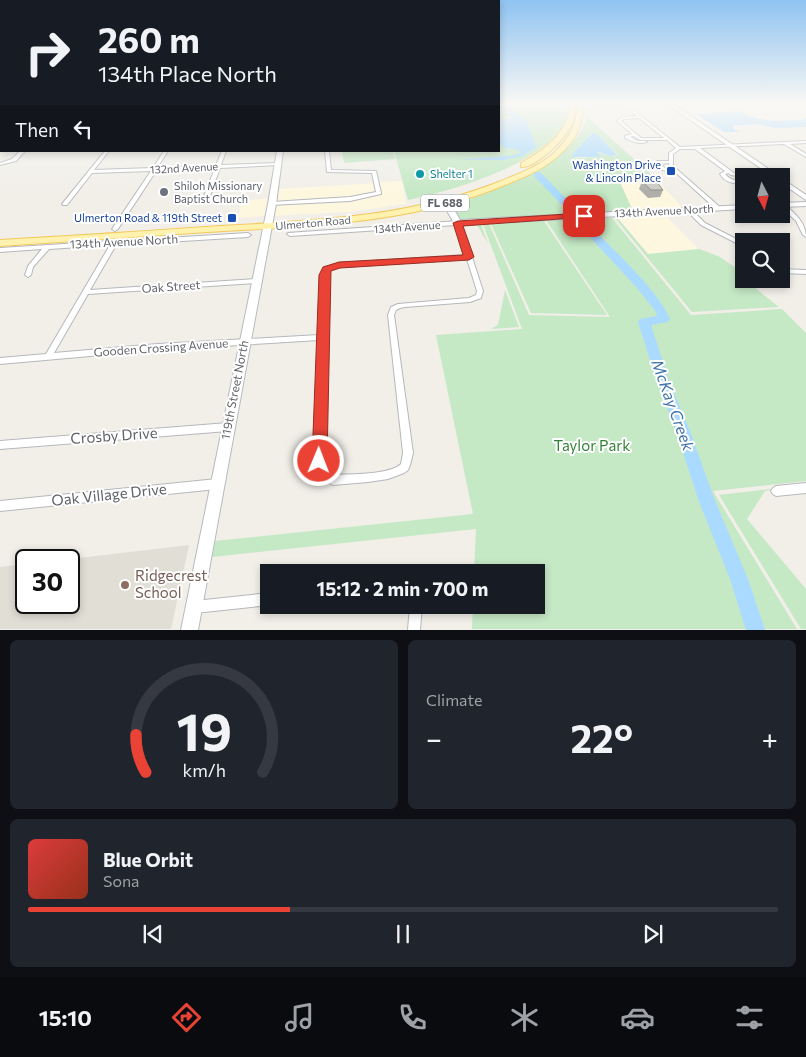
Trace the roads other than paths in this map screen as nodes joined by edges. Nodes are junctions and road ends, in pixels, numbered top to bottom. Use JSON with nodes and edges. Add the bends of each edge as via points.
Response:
{"nodes":[{"id":1,"x":574,"y":133,"type":"edge"},
{"id":2,"x":661,"y":133,"type":"edge"},
{"id":3,"x":713,"y":133,"type":"edge"},
{"id":4,"x":634,"y":135,"type":"joint"},
{"id":5,"x":668,"y":139,"type":"junction"},
{"id":6,"x":647,"y":140,"type":"junction"},
{"id":7,"x":806,"y":142,"type":"edge"},
{"id":8,"x":785,"y":143,"type":"junction"},
{"id":9,"x":732,"y":146,"type":"junction"},
{"id":10,"x":680,"y":148,"type":"junction"},
{"id":11,"x":698,"y":148,"type":"junction"},
{"id":12,"x":22,"y":152,"type":"edge"},
{"id":13,"x":106,"y":152,"type":"edge"},
{"id":14,"x":165,"y":152,"type":"edge"},
{"id":15,"x":224,"y":152,"type":"edge"},
{"id":16,"x":280,"y":152,"type":"edge"},
{"id":17,"x":327,"y":152,"type":"edge"},
{"id":18,"x":806,"y":156,"type":"edge"},
{"id":19,"x":671,"y":162,"type":"junction"},
{"id":20,"x":0,"y":164,"type":"edge"},
{"id":21,"x":278,"y":164,"type":"junction"},
{"id":22,"x":218,"y":167,"type":"junction"},
{"id":23,"x":765,"y":168,"type":"edge"},
{"id":24,"x":154,"y":170,"type":"junction"},
{"id":25,"x":676,"y":171,"type":"junction"},
{"id":26,"x":728,"y":171,"type":"junction"},
{"id":27,"x":90,"y":172,"type":"junction"},
{"id":28,"x":735,"y":173,"type":"edge"},
{"id":29,"x":735,"y":182,"type":"edge"},
{"id":30,"x":790,"y":186,"type":"edge"},
{"id":31,"x":207,"y":196,"type":"dead end"},
{"id":32,"x":806,"y":198,"type":"edge"},
{"id":33,"x":442,"y":200,"type":"junction"},
{"id":34,"x":65,"y":204,"type":"dead end"},
{"id":35,"x":272,"y":204,"type":"junction"},
{"id":36,"x":806,"y":204,"type":"edge"},
{"id":37,"x":790,"y":205,"type":"edge"},
{"id":38,"x":735,"y":207,"type":"edge"},
{"id":39,"x":718,"y":208,"type":"junction"},
{"id":40,"x":689,"y":210,"type":"junction"},
{"id":41,"x":790,"y":212,"type":"edge"},
{"id":42,"x":584,"y":216,"type":"joint"},
{"id":43,"x":458,"y":223,"type":"junction"},
{"id":44,"x":267,"y":224,"type":"junction"},
{"id":45,"x":290,"y":234,"type":"dead end"},
{"id":46,"x":248,"y":235,"type":"dead end"},
{"id":47,"x":806,"y":235,"type":"edge"},
{"id":48,"x":116,"y":236,"type":"junction"},
{"id":49,"x":0,"y":240,"type":"edge"},
{"id":50,"x":735,"y":240,"type":"edge"},
{"id":51,"x":47,"y":247,"type":"junction"},
{"id":52,"x":0,"y":250,"type":"edge"},
{"id":53,"x":469,"y":257,"type":"junction"},
{"id":54,"x":790,"y":271,"type":"edge"},
{"id":55,"x":804,"y":272,"type":"dead end"},
{"id":56,"x":28,"y":275,"type":"dead end"},
{"id":57,"x":256,"y":281,"type":"junction"},
{"id":58,"x":86,"y":292,"type":"junction"},
{"id":59,"x":322,"y":337,"type":"junction"},
{"id":60,"x":244,"y":342,"type":"junction"},
{"id":61,"x":48,"y":357,"type":"junction"},
{"id":62,"x":0,"y":361,"type":"edge"},
{"id":63,"x":228,"y":427,"type":"junction"},
{"id":64,"x":0,"y":445,"type":"edge"},
{"id":65,"x":217,"y":484,"type":"junction"},
{"id":66,"x":806,"y":488,"type":"edge"},
{"id":67,"x":776,"y":492,"type":"dead end"},
{"id":68,"x":0,"y":506,"type":"edge"},
{"id":69,"x":260,"y":599,"type":"edge"},
{"id":70,"x":194,"y":607,"type":"junction"},
{"id":71,"x":415,"y":614,"type":"edge"},
{"id":72,"x":189,"y":630,"type":"edge"},
{"id":73,"x":414,"y":630,"type":"edge"}],
"edges":[{"from":1,"to":33,"type":"main road","name":"Ulmerton Road","number":"FL 688","via":[[565,145],[532,170],[502,184]]},
{"from":2,"to":5,"type":"street"},
{"from":3,"to":9,"type":"street"},
{"from":4,"to":6,"type":"street"},
{"from":4,"to":6,"type":"street","via":[[626,137],[637,142]]},
{"from":5,"to":6,"type":"street"},
{"from":5,"to":10,"type":"street"},
{"from":7,"to":8,"type":"street"},
{"from":8,"to":9,"type":"street"},
{"from":8,"to":18,"type":"street"},
{"from":9,"to":11,"type":"street"},
{"from":9,"to":23,"type":"street"},
{"from":10,"to":11,"type":"street"},
{"from":10,"to":19,"type":"street","via":[[671,153]]},
{"from":11,"to":26,"type":"street"},
{"from":12,"to":20,"type":"street","via":[[8,163]]},
{"from":13,"to":27,"type":"street"},
{"from":14,"to":24,"type":"street"},
{"from":15,"to":22,"type":"street"},
{"from":16,"to":21,"type":"street","name":"119th Street North"},
{"from":17,"to":35,"type":"street","via":[[329,171],[374,172],[378,193],[359,198]]},
{"from":19,"to":25,"type":"street"},
{"from":19,"to":25,"type":"street","via":[[658,164]]},
{"from":21,"to":22,"type":"street","name":"132nd Avenue"},
{"from":21,"to":35,"type":"street","name":"119th Street North"},
{"from":22,"to":24,"type":"street","name":"132nd Avenue"},
{"from":22,"to":31,"type":"street"},
{"from":24,"to":27,"type":"street","name":"132nd Avenue"},
{"from":24,"to":48,"type":"street"},
{"from":25,"to":39,"type":"street"},
{"from":26,"to":28,"type":"street"},
{"from":26,"to":29,"type":"street","via":[[722,174],[723,177]]},
{"from":27,"to":34,"type":"street"},
{"from":30,"to":32,"type":"street"},
{"from":33,"to":43,"type":"street"},
{"from":33,"to":44,"type":"main road","name":"Ulmerton Road","number":"FL 688","via":[[368,218]]},
{"from":35,"to":44,"type":"street","name":"119th Street North"},
{"from":36,"to":37,"type":"street"},
{"from":38,"to":39,"type":"street","name":"134th Avenue North"},
{"from":39,"to":40,"type":"street","name":"134th Avenue North"},
{"from":40,"to":42,"type":"street","name":"134th Avenue North"},
{"from":40,"to":50,"type":"street","via":[[703,224]]},
{"from":41,"to":47,"type":"street"},
{"from":42,"to":43,"type":"street","name":"134th Avenue"},
{"from":43,"to":45,"type":"street","name":"134th Avenue"},
{"from":43,"to":53,"type":"street"},
{"from":44,"to":48,"type":"main road","name":"Ulmerton Road","number":"FL 688"},
{"from":44,"to":57,"type":"street","name":"119th Street North"},
{"from":46,"to":48,"type":"street","name":"134th Avenue North"},
{"from":48,"to":49,"type":"main road","name":"Ulmerton Road","number":"FL 688"},
{"from":48,"to":49,"type":"main road","name":"Ulmerton Road","number":"FL 688","via":[[52,233]]},
{"from":48,"to":51,"type":"street","name":"134th Avenue North"},
{"from":48,"to":58,"type":"street"},
{"from":51,"to":52,"type":"street","name":"134th Avenue North"},
{"from":51,"to":56,"type":"street","via":[[30,267]]},
{"from":53,"to":59,"type":"street","via":[[326,269]]},
{"from":53,"to":59,"type":"street","via":[[479,296],[470,300],[392,309],[408,453],[402,470],[393,474],[333,480],[321,470]]},
{"from":54,"to":55,"type":"street"},
{"from":57,"to":58,"type":"street","name":"Oak Street"},
{"from":57,"to":60,"type":"street","name":"119th Street North"},
{"from":58,"to":61,"type":"street"},
{"from":59,"to":60,"type":"street","name":"Gooden Crossing Avenue"},
{"from":60,"to":61,"type":"street","name":"Gooden Crossing Avenue"},
{"from":60,"to":63,"type":"street","name":"119th Street North"},
{"from":61,"to":62,"type":"street","name":"Gooden Crossing Avenue"},
{"from":63,"to":64,"type":"street","name":"Crosby Drive"},
{"from":63,"to":65,"type":"street","name":"119th Street North"},
{"from":65,"to":68,"type":"street","name":"Oak Village Drive"},
{"from":65,"to":70,"type":"street","name":"119th Street North"},
{"from":66,"to":67,"type":"street"},
{"from":69,"to":70,"type":"street"},
{"from":70,"to":72,"type":"street","name":"119th Street North"},
{"from":71,"to":73,"type":"street"}]}
